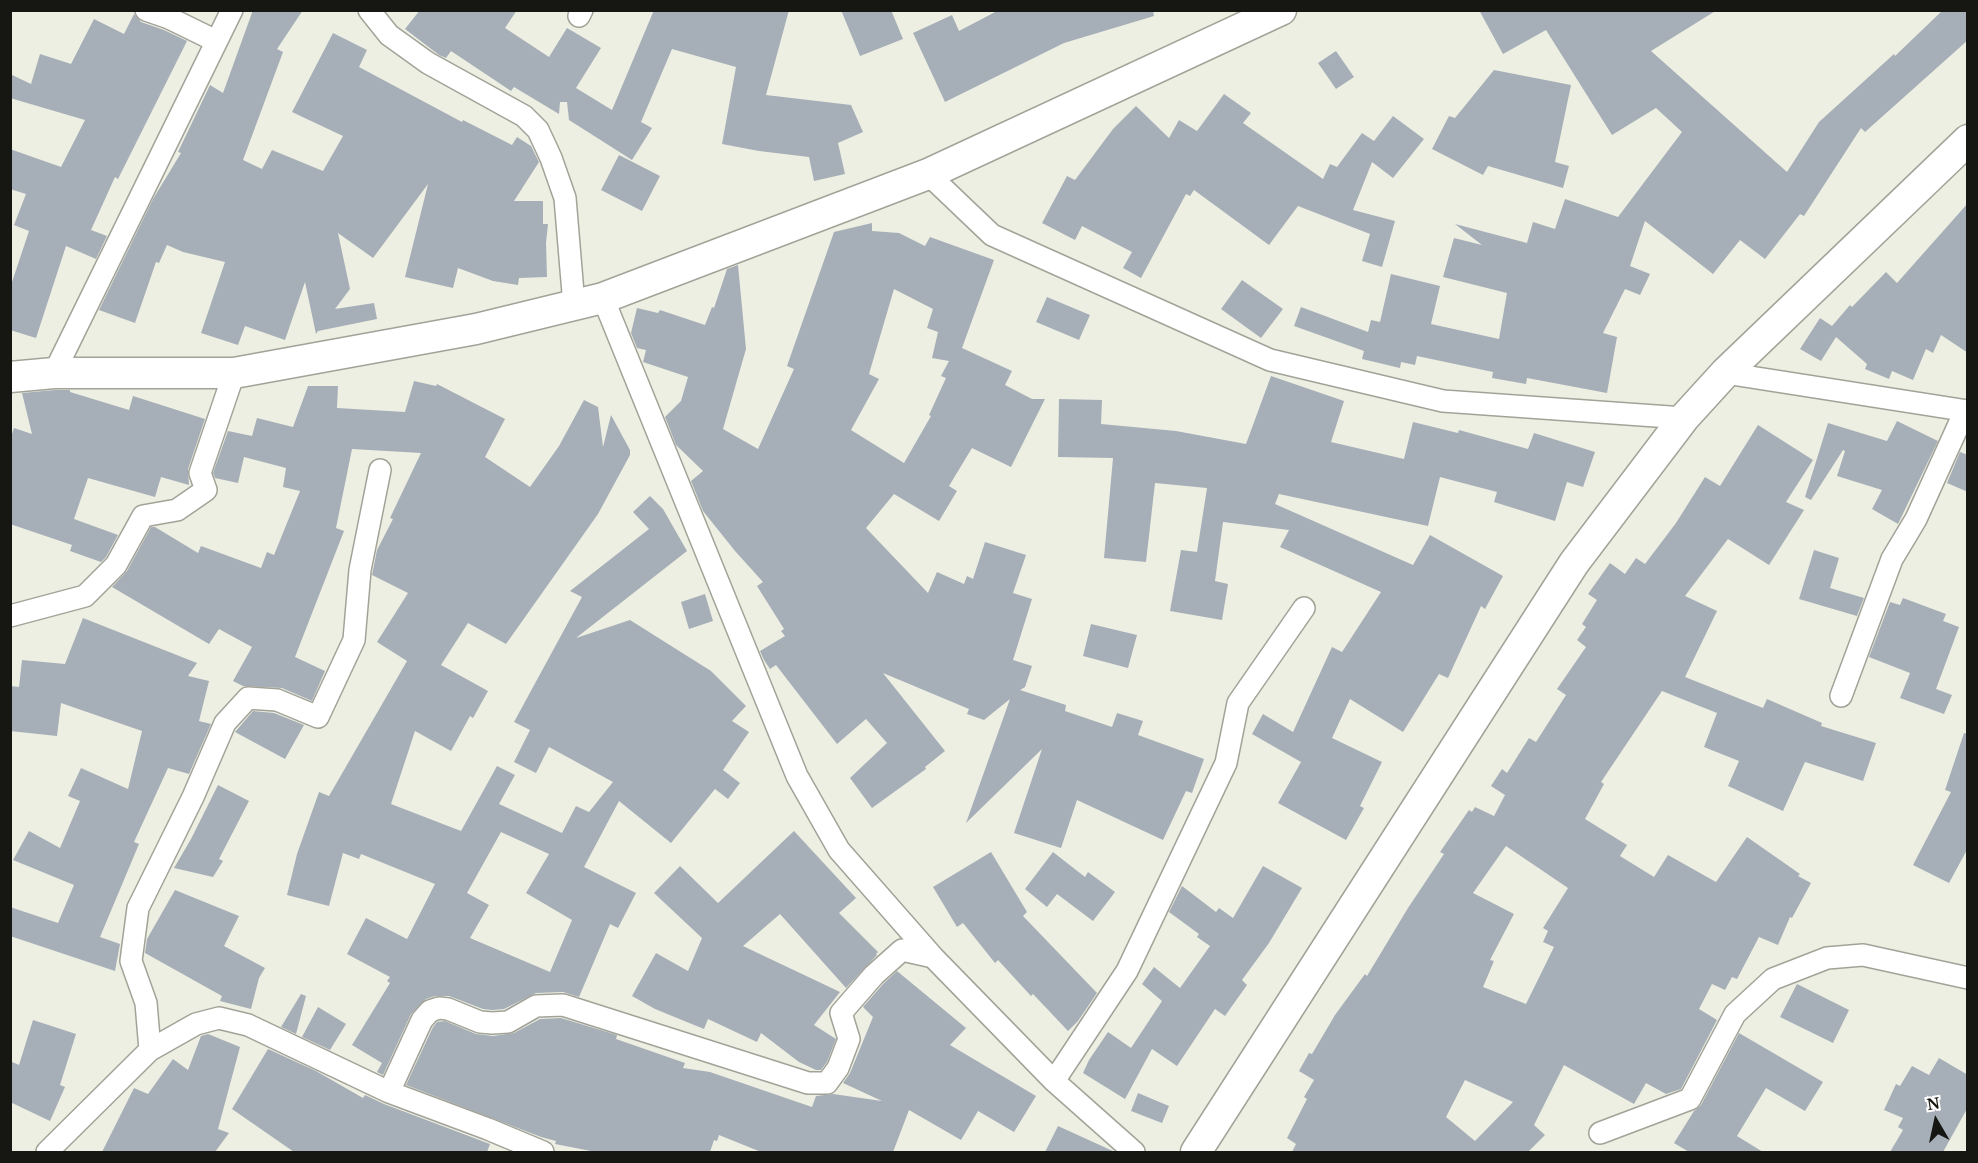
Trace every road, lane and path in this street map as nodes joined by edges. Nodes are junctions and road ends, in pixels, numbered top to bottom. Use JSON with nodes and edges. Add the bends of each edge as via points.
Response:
{"nodes":[{"id":1,"x":146,"y":10,"type":"edge"},
{"id":2,"x":232,"y":10,"type":"edge"},
{"id":3,"x":369,"y":10,"type":"edge"},
{"id":4,"x":1279,"y":11,"type":"edge"},
{"id":5,"x":216,"y":41,"type":"junction"},
{"id":6,"x":1968,"y":140,"type":"edge"},
{"id":7,"x":928,"y":174,"type":"junction"},
{"id":8,"x":603,"y":298,"type":"junction"},
{"id":9,"x":574,"y":305,"type":"junction"},
{"id":10,"x":54,"y":373,"type":"junction"},
{"id":11,"x":234,"y":373,"type":"junction"},
{"id":12,"x":1725,"y":374,"type":"junction"},
{"id":13,"x":10,"y":377,"type":"edge"},
{"id":14,"x":1966,"y":411,"type":"edge"},
{"id":15,"x":1684,"y":418,"type":"junction"},
{"id":16,"x":380,"y":470,"type":"dead end"},
{"id":17,"x":1304,"y":608,"type":"dead end"},
{"id":18,"x":10,"y":616,"type":"edge"},
{"id":19,"x":1841,"y":696,"type":"dead end"},
{"id":20,"x":933,"y":957,"type":"junction"},
{"id":21,"x":1968,"y":978,"type":"edge"},
{"id":22,"x":150,"y":1050,"type":"junction"},
{"id":23,"x":1054,"y":1081,"type":"junction"},
{"id":24,"x":389,"y":1092,"type":"junction"},
{"id":25,"x":1600,"y":1133,"type":"dead end"},
{"id":26,"x":47,"y":1152,"type":"edge"},
{"id":27,"x":543,"y":1152,"type":"edge"},
{"id":28,"x":1134,"y":1152,"type":"edge"},
{"id":29,"x":1196,"y":1152,"type":"edge"}],
"edges":[{"from":1,"to":5,"type":"street"},
{"from":2,"to":5,"type":"street"},
{"from":3,"to":9,"type":"street","via":[[389,35],[428,63],[524,116],[538,130],[565,198]]},
{"from":4,"to":7,"type":"main road"},
{"from":5,"to":10,"type":"street"},
{"from":6,"to":12,"type":"main road"},
{"from":7,"to":8,"type":"main road"},
{"from":7,"to":15,"type":"street","via":[[992,235],[1270,360],[1443,402]]},
{"from":8,"to":9,"type":"main road"},
{"from":8,"to":20,"type":"street","via":[[797,776],[839,850]]},
{"from":9,"to":11,"type":"main road","via":[[476,329]]},
{"from":10,"to":11,"type":"main road"},
{"from":10,"to":13,"type":"main road"},
{"from":11,"to":18,"type":"street","via":[[200,473],[206,490],[177,510],[142,516],[116,565],[85,596]]},
{"from":12,"to":14,"type":"street"},
{"from":12,"to":15,"type":"main road"},
{"from":14,"to":19,"type":"street","via":[[1916,519],[1892,559]]},
{"from":15,"to":29,"type":"main road","via":[[1574,563]]},
{"from":16,"to":22,"type":"street","via":[[360,570],[354,640],[318,717],[277,700],[248,698],[225,723],[138,908],[131,961],[146,1003]]},
{"from":17,"to":23,"type":"street","via":[[1238,703],[1226,763],[1127,971]]},
{"from":20,"to":23,"type":"street"},
{"from":20,"to":24,"type":"street","via":[[902,950],[841,1013],[849,1039],[838,1068],[827,1083],[808,1083],[563,1005],[536,1006],[508,1022],[492,1023],[448,1009],[430,1011],[422,1020]]},
{"from":21,"to":25,"type":"street","via":[[1863,955],[1827,958],[1773,979],[1735,1014],[1690,1099]]},
{"from":22,"to":24,"type":"street","via":[[196,1024],[219,1018],[248,1025]]},
{"from":22,"to":26,"type":"street"},
{"from":23,"to":28,"type":"street"},
{"from":24,"to":27,"type":"street"}]}
